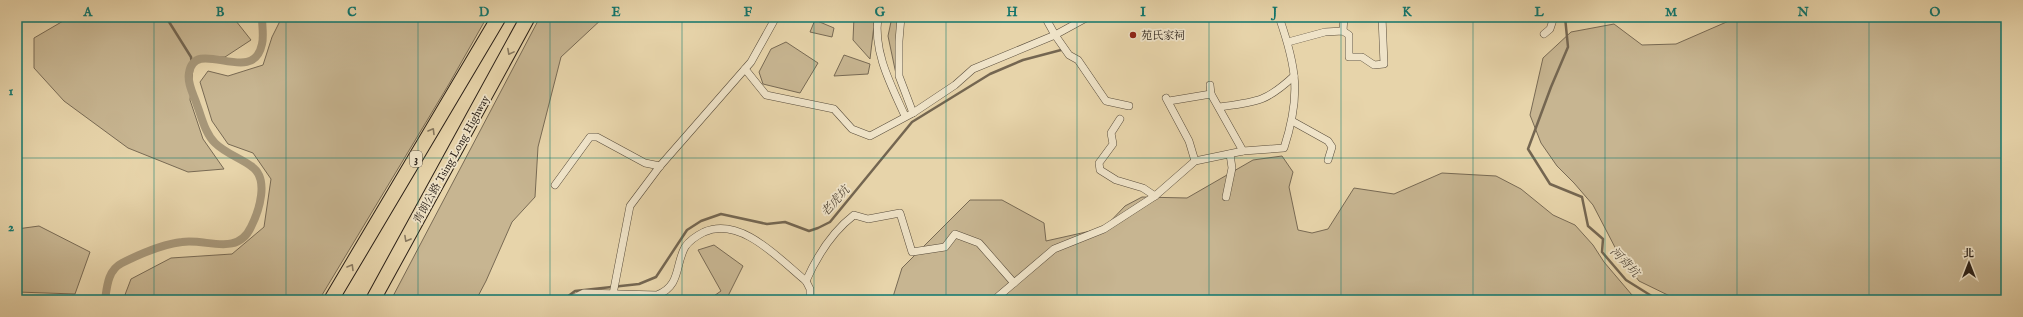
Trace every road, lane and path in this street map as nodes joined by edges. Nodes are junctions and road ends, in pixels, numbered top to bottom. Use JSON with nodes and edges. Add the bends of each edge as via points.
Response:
{"nodes":[{"id":1,"x":499,"y":17,"type":"edge"},
{"id":2,"x":528,"y":17,"type":"edge"},
{"id":3,"x":776,"y":17,"type":"edge"},
{"id":4,"x":878,"y":17,"type":"edge"},
{"id":5,"x":901,"y":17,"type":"edge"},
{"id":6,"x":1045,"y":17,"type":"edge"},
{"id":7,"x":1088,"y":17,"type":"edge"},
{"id":8,"x":1279,"y":17,"type":"edge"},
{"id":9,"x":1344,"y":17,"type":"edge"},
{"id":10,"x":1382,"y":17,"type":"edge"},
{"id":11,"x":1554,"y":17,"type":"edge"},
{"id":12,"x":1081,"y":19,"type":"edge"},
{"id":13,"x":1343,"y":31,"type":"junction"},
{"id":14,"x":1544,"y":34,"type":"dead end"},
{"id":15,"x":1055,"y":35,"type":"junction"},
{"id":16,"x":1288,"y":42,"type":"junction"},
{"id":17,"x":745,"y":69,"type":"junction"},
{"id":18,"x":1294,"y":76,"type":"junction"},
{"id":19,"x":1210,"y":85,"type":"dead end"},
{"id":20,"x":1212,"y":94,"type":"junction"},
{"id":21,"x":1129,"y":106,"type":"dead end"},
{"id":22,"x":1219,"y":107,"type":"junction"},
{"id":23,"x":913,"y":112,"type":"junction"},
{"id":24,"x":905,"y":116,"type":"junction"},
{"id":25,"x":1120,"y":119,"type":"dead end"},
{"id":26,"x":1292,"y":121,"type":"junction"},
{"id":27,"x":1244,"y":151,"type":"junction"},
{"id":28,"x":1230,"y":154,"type":"junction"},
{"id":29,"x":1328,"y":160,"type":"dead end"},
{"id":30,"x":1195,"y":161,"type":"junction"},
{"id":31,"x":660,"y":166,"type":"junction"},
{"id":32,"x":555,"y":185,"type":"dead end"},
{"id":33,"x":1155,"y":196,"type":"junction"},
{"id":34,"x":1226,"y":197,"type":"dead end"},
{"id":35,"x":806,"y":280,"type":"junction"},
{"id":36,"x":1014,"y":283,"type":"junction"},
{"id":37,"x":613,"y":292,"type":"junction"},
{"id":38,"x":658,"y":297,"type":"edge"},
{"id":39,"x":331,"y":300,"type":"edge"},
{"id":40,"x":373,"y":300,"type":"edge"},
{"id":41,"x":570,"y":300,"type":"edge"},
{"id":42,"x":810,"y":300,"type":"edge"},
{"id":43,"x":994,"y":300,"type":"edge"}],
"edges":[{"from":39,"to":1,"type":"highway","number":"3","one_way":true},
{"from":2,"to":40,"type":"highway","name":"青朗公路 Tsing Long Highway","one_way":true},
{"from":3,"to":17,"type":"street"},
{"from":4,"to":24,"type":"street","via":[[880,51],[885,70]]},
{"from":5,"to":23,"type":"street","via":[[899,76]]},
{"from":6,"to":15,"type":"street"},
{"from":7,"to":12,"type":"street"},
{"from":8,"to":16,"type":"street"},
{"from":9,"to":13,"type":"street"},
{"from":10,"to":13,"type":"street","via":[[1384,64],[1374,65],[1362,57],[1349,57],[1349,35]]},
{"from":11,"to":14,"type":"street","via":[[1550,29]]},
{"from":12,"to":15,"type":"street"},
{"from":13,"to":16,"type":"street","via":[[1325,32]]},
{"from":15,"to":21,"type":"street","via":[[1069,54],[1078,60],[1106,101]]},
{"from":15,"to":23,"type":"street","via":[[973,70]]},
{"from":16,"to":18,"type":"street"},
{"from":17,"to":24,"type":"street","via":[[766,95],[834,109],[852,129],[870,136]]},
{"from":17,"to":31,"type":"street"},
{"from":18,"to":22,"type":"street","via":[[1272,96],[1259,101]]},
{"from":18,"to":26,"type":"street"},
{"from":19,"to":20,"type":"street"},
{"from":20,"to":22,"type":"street"},
{"from":20,"to":30,"type":"street","via":[[1168,100],[1189,141]]},
{"from":22,"to":27,"type":"street"},
{"from":23,"to":24,"type":"street"},
{"from":25,"to":33,"type":"street","via":[[1111,133],[1113,144],[1099,163],[1100,170],[1116,180],[1143,188]]},
{"from":26,"to":27,"type":"street","via":[[1284,148]]},
{"from":26,"to":29,"type":"street","via":[[1328,140],[1332,147]]},
{"from":27,"to":28,"type":"street"},
{"from":28,"to":30,"type":"street"},
{"from":28,"to":34,"type":"street","via":[[1232,168]]},
{"from":30,"to":33,"type":"street"},
{"from":31,"to":32,"type":"street","via":[[645,163],[597,138],[590,137]]},
{"from":31,"to":37,"type":"street","via":[[630,206]]},
{"from":33,"to":36,"type":"street","via":[[1104,229],[1054,249]]},
{"from":35,"to":36,"type":"street","via":[[829,240],[854,216],[868,219],[900,213],[912,252],[945,247],[955,234],[979,243]]},
{"from":35,"to":38,"type":"street","via":[[753,238],[734,229],[713,228],[698,235],[686,247],[672,285]]},
{"from":35,"to":42,"type":"street","via":[[810,289]]},
{"from":36,"to":43,"type":"street"},
{"from":37,"to":38,"type":"street"},
{"from":37,"to":41,"type":"street","via":[[584,293]]}]}
